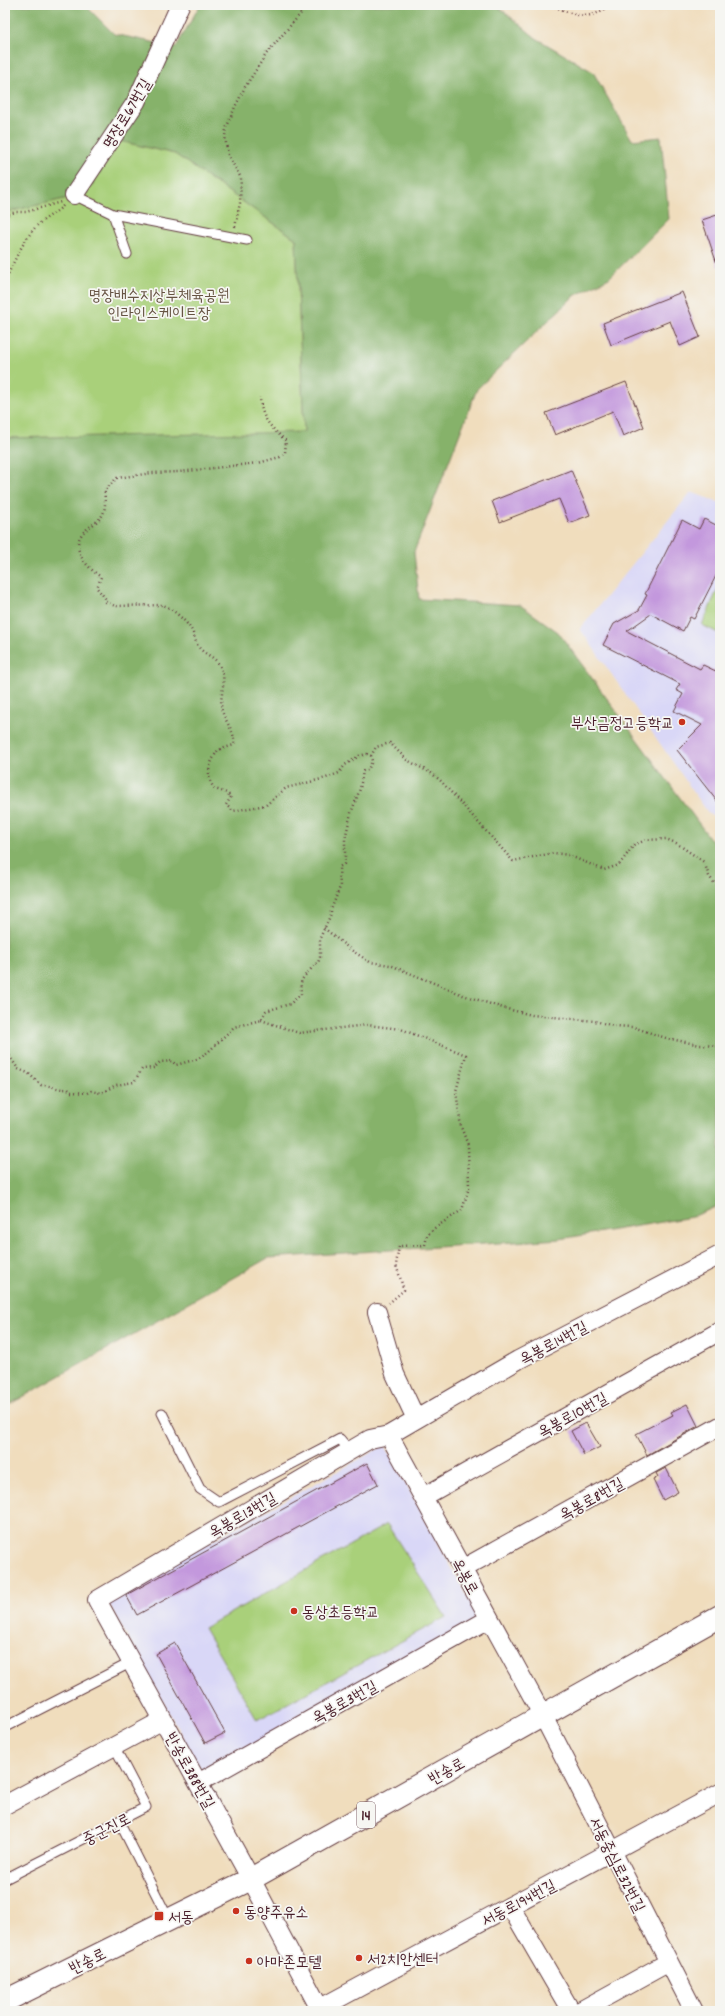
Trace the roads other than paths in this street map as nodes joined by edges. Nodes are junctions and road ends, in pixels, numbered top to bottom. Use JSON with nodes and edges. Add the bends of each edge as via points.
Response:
{"nodes":[{"id":1,"x":180,"y":5,"type":"edge"},
{"id":2,"x":74,"y":195,"type":"joint"},
{"id":3,"x":113,"y":214,"type":"junction"},
{"id":4,"x":247,"y":240,"type":"dead end"},
{"id":5,"x":128,"y":254,"type":"dead end"},
{"id":6,"x":720,"y":1255,"type":"edge"},
{"id":7,"x":377,"y":1312,"type":"road end"},
{"id":8,"x":720,"y":1331,"type":"edge"},
{"id":9,"x":162,"y":1413,"type":"dead end"},
{"id":10,"x":416,"y":1419,"type":"junction"},
{"id":11,"x":720,"y":1426,"type":"edge"},
{"id":12,"x":389,"y":1435,"type":"junction"},
{"id":13,"x":350,"y":1451,"type":"junction"},
{"id":14,"x":423,"y":1497,"type":"junction"},
{"id":15,"x":462,"y":1569,"type":"junction"},
{"id":16,"x":97,"y":1600,"type":"joint"},
{"id":17,"x":720,"y":1616,"type":"edge"},
{"id":18,"x":489,"y":1619,"type":"junction"},
{"id":19,"x":132,"y":1662,"type":"junction"},
{"id":20,"x":542,"y":1716,"type":"junction"},
{"id":21,"x":163,"y":1720,"type":"junction"},
{"id":22,"x":5,"y":1727,"type":"edge"},
{"id":23,"x":114,"y":1746,"type":"junction"},
{"id":24,"x":198,"y":1783,"type":"junction"},
{"id":25,"x":720,"y":1793,"type":"edge"},
{"id":26,"x":5,"y":1805,"type":"edge"},
{"id":27,"x":119,"y":1821,"type":"junction"},
{"id":28,"x":612,"y":1851,"type":"junction"},
{"id":29,"x":251,"y":1878,"type":"junction"},
{"id":30,"x":5,"y":1879,"type":"edge"},
{"id":31,"x":510,"y":1906,"type":"junction"},
{"id":32,"x":169,"y":1920,"type":"junction"},
{"id":33,"x":669,"y":1962,"type":"junction"},
{"id":34,"x":5,"y":2001,"type":"edge"},
{"id":35,"x":319,"y":2010,"type":"edge"},
{"id":36,"x":571,"y":2011,"type":"edge"},
{"id":37,"x":580,"y":2011,"type":"edge"},
{"id":38,"x":694,"y":2011,"type":"edge"}],
"edges":[{"from":1,"to":2,"type":"street","name":"명장로67번길","via":[[136,102]]},
{"from":2,"to":3,"type":"lane"},
{"from":3,"to":4,"type":"lane"},
{"from":3,"to":5,"type":"lane"},
{"from":6,"to":10,"type":"street","name":"옥봉로14번길","via":[[518,1360]]},
{"from":7,"to":10,"type":"street","via":[[396,1374]]},
{"from":8,"to":14,"type":"street","name":"옥봉로10번길"},
{"from":9,"to":13,"type":"lane","via":[[200,1489],[219,1502],[340,1439]]},
{"from":10,"to":12,"type":"street","name":"옥봉로14번길"},
{"from":11,"to":15,"type":"street","name":"옥봉로8번길"},
{"from":12,"to":13,"type":"street","name":"옥봉로13번길","via":[[370,1439]]},
{"from":12,"to":14,"type":"street","name":"옥봉로"},
{"from":13,"to":16,"type":"street","name":"옥봉로13번길"},
{"from":14,"to":15,"type":"street","name":"옥봉로"},
{"from":15,"to":18,"type":"street","name":"옥봉로"},
{"from":16,"to":19,"type":"street","name":"반송로388번길"},
{"from":17,"to":20,"type":"main road","name":"반송로","number":"14"},
{"from":18,"to":20,"type":"street","name":"옥봉로"},
{"from":18,"to":24,"type":"street","name":"옥봉로3번길"},
{"from":19,"to":21,"type":"street","name":"반송로388번길"},
{"from":19,"to":22,"type":"lane"},
{"from":20,"to":28,"type":"street","name":"서동중심로32번길"},
{"from":20,"to":29,"type":"main road","name":"반송로","number":"14"},
{"from":21,"to":23,"type":"street"},
{"from":21,"to":24,"type":"street","name":"반송로388번길"},
{"from":23,"to":26,"type":"street"},
{"from":23,"to":27,"type":"lane","name":"중군진로","via":[[146,1807]]},
{"from":24,"to":29,"type":"street","name":"반송로388번길"},
{"from":25,"to":28,"type":"street","name":"서동로194번길"},
{"from":27,"to":30,"type":"lane","name":"중군진로"},
{"from":27,"to":32,"type":"lane"},
{"from":28,"to":31,"type":"street","name":"서동로194번길"},
{"from":28,"to":33,"type":"street","name":"서동중심로32번길"},
{"from":29,"to":32,"type":"main road","name":"반송로","number":"14"},
{"from":29,"to":35,"type":"street","name":"반송로388번길"},
{"from":31,"to":35,"type":"street","name":"서동로194번길"},
{"from":31,"to":36,"type":"street"},
{"from":32,"to":34,"type":"main road","name":"반송로","number":"14"},
{"from":33,"to":37,"type":"street"},
{"from":33,"to":38,"type":"street","name":"서동중심로32번길"}]}
